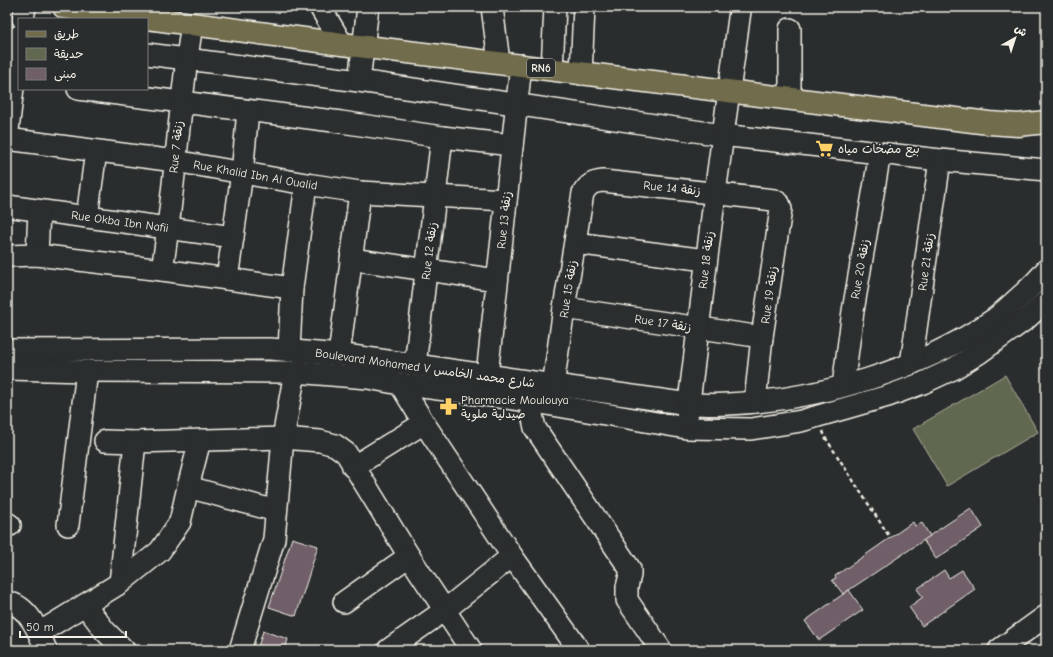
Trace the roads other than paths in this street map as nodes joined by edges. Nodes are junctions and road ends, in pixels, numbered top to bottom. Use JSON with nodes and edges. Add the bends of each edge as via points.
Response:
{"nodes":[{"id":1,"x":25,"y":7,"type":"edge"},
{"id":2,"x":64,"y":7,"type":"edge"},
{"id":3,"x":320,"y":7,"type":"edge"},
{"id":4,"x":368,"y":7,"type":"edge"},
{"id":5,"x":492,"y":7,"type":"edge"},
{"id":6,"x":554,"y":7,"type":"edge"},
{"id":7,"x":584,"y":7,"type":"edge"},
{"id":8,"x":97,"y":9,"type":"edge"},
{"id":9,"x":740,"y":11,"type":"dead end"},
{"id":10,"x":23,"y":18,"type":"edge"},
{"id":11,"x":192,"y":24,"type":"junction"},
{"id":12,"x":790,"y":29,"type":"dead end"},
{"id":13,"x":7,"y":35,"type":"edge"},
{"id":14,"x":18,"y":36,"type":"edge"},
{"id":15,"x":353,"y":45,"type":"junction"},
{"id":16,"x":18,"y":51,"type":"edge"},
{"id":17,"x":148,"y":54,"type":"edge"},
{"id":18,"x":186,"y":59,"type":"junction"},
{"id":19,"x":498,"y":62,"type":"junction"},
{"id":20,"x":521,"y":65,"type":"junction"},
{"id":21,"x":552,"y":69,"type":"junction"},
{"id":22,"x":582,"y":74,"type":"junction"},
{"id":23,"x":16,"y":81,"type":"edge"},
{"id":24,"x":359,"y":81,"type":"junction"},
{"id":25,"x":85,"y":90,"type":"edge"},
{"id":26,"x":729,"y":91,"type":"junction"},
{"id":27,"x":790,"y":98,"type":"junction"},
{"id":28,"x":181,"y":103,"type":"junction"},
{"id":29,"x":516,"y":104,"type":"junction"},
{"id":30,"x":248,"y":112,"type":"junction"},
{"id":31,"x":1046,"y":122,"type":"edge"},
{"id":32,"x":1018,"y":125,"type":"junction"},
{"id":33,"x":1046,"y":134,"type":"edge"},
{"id":34,"x":722,"y":135,"type":"junction"},
{"id":35,"x":442,"y":138,"type":"junction"},
{"id":36,"x":7,"y":139,"type":"edge"},
{"id":37,"x":512,"y":145,"type":"junction"},
{"id":38,"x":96,"y":151,"type":"junction"},
{"id":39,"x":880,"y":153,"type":"junction"},
{"id":40,"x":940,"y":160,"type":"junction"},
{"id":41,"x":175,"y":161,"type":"junction"},
{"id":42,"x":1046,"y":170,"type":"edge"},
{"id":43,"x":242,"y":173,"type":"junction"},
{"id":44,"x":306,"y":184,"type":"junction"},
{"id":45,"x":360,"y":192,"type":"junction"},
{"id":46,"x":583,"y":192,"type":"joint"},
{"id":47,"x":715,"y":193,"type":"junction"},
{"id":48,"x":435,"y":196,"type":"junction"},
{"id":49,"x":765,"y":199,"type":"joint"},
{"id":50,"x":506,"y":200,"type":"junction"},
{"id":51,"x":7,"y":206,"type":"edge"},
{"id":52,"x":39,"y":211,"type":"junction"},
{"id":53,"x":87,"y":217,"type":"junction"},
{"id":54,"x":168,"y":228,"type":"junction"},
{"id":55,"x":233,"y":237,"type":"junction"},
{"id":56,"x":575,"y":243,"type":"junction"},
{"id":57,"x":37,"y":255,"type":"junction"},
{"id":58,"x":7,"y":256,"type":"edge"},
{"id":59,"x":351,"y":259,"type":"junction"},
{"id":60,"x":706,"y":260,"type":"junction"},
{"id":61,"x":162,"y":270,"type":"junction"},
{"id":62,"x":426,"y":270,"type":"junction"},
{"id":63,"x":1046,"y":270,"type":"edge"},
{"id":64,"x":227,"y":279,"type":"junction"},
{"id":65,"x":497,"y":280,"type":"junction"},
{"id":66,"x":292,"y":288,"type":"junction"},
{"id":67,"x":1046,"y":300,"type":"edge"},
{"id":68,"x":564,"y":308,"type":"junction"},
{"id":69,"x":698,"y":328,"type":"junction"},
{"id":70,"x":762,"y":337,"type":"junction"},
{"id":71,"x":7,"y":350,"type":"edge"},
{"id":72,"x":289,"y":351,"type":"junction"},
{"id":73,"x":339,"y":355,"type":"junction"},
{"id":74,"x":911,"y":364,"type":"junction"},
{"id":75,"x":415,"y":365,"type":"junction"},
{"id":76,"x":7,"y":369,"type":"edge"},
{"id":77,"x":87,"y":371,"type":"junction"},
{"id":78,"x":295,"y":372,"type":"junction"},
{"id":79,"x":487,"y":376,"type":"junction"},
{"id":80,"x":400,"y":384,"type":"junction"},
{"id":81,"x":553,"y":386,"type":"junction"},
{"id":82,"x":843,"y":386,"type":"junction"},
{"id":83,"x":529,"y":401,"type":"junction"},
{"id":84,"x":755,"y":402,"type":"junction"},
{"id":85,"x":689,"y":404,"type":"junction"},
{"id":86,"x":424,"y":423,"type":"junction"},
{"id":87,"x":686,"y":428,"type":"junction"},
{"id":88,"x":284,"y":438,"type":"junction"},
{"id":89,"x":200,"y":440,"type":"junction"},
{"id":90,"x":105,"y":441,"type":"dead end"},
{"id":91,"x":135,"y":442,"type":"junction"},
{"id":92,"x":353,"y":467,"type":"junction"},
{"id":93,"x":188,"y":487,"type":"junction"},
{"id":94,"x":276,"y":512,"type":"junction"},
{"id":95,"x":68,"y":525,"type":"dead end"},
{"id":96,"x":409,"y":556,"type":"junction"},
{"id":97,"x":512,"y":556,"type":"junction"},
{"id":98,"x":120,"y":583,"type":"junction"},
{"id":99,"x":7,"y":602,"type":"edge"},
{"id":100,"x":344,"y":602,"type":"dead end"},
{"id":101,"x":85,"y":605,"type":"junction"},
{"id":102,"x":445,"y":610,"type":"junction"},
{"id":103,"x":1046,"y":616,"type":"edge"},
{"id":104,"x":42,"y":641,"type":"edge"},
{"id":105,"x":124,"y":650,"type":"edge"},
{"id":106,"x":240,"y":650,"type":"edge"},
{"id":107,"x":388,"y":650,"type":"edge"},
{"id":108,"x":471,"y":650,"type":"edge"},
{"id":109,"x":579,"y":650,"type":"edge"},
{"id":110,"x":661,"y":650,"type":"edge"},
{"id":111,"x":999,"y":650,"type":"edge"}],
"edges":[{"from":1,"to":10,"type":"street"},
{"from":2,"to":8,"type":"main road","number":"RN6"},
{"from":3,"to":15,"type":"street"},
{"from":4,"to":15,"type":"street"},
{"from":5,"to":19,"type":"street"},
{"from":6,"to":21,"type":"street"},
{"from":7,"to":22,"type":"street"},
{"from":8,"to":11,"type":"main road","number":"RN6"},
{"from":9,"to":26,"type":"street","name":"Rue 18 زنقة"},
{"from":11,"to":15,"type":"main road","number":"RN6"},
{"from":11,"to":18,"type":"street","name":"Rue 7 زنقة"},
{"from":12,"to":27,"type":"street"},
{"from":13,"to":14,"type":"street"},
{"from":15,"to":19,"type":"main road","number":"RN6"},
{"from":15,"to":24,"type":"street"},
{"from":16,"to":23,"type":"street"},
{"from":17,"to":18,"type":"street"},
{"from":18,"to":24,"type":"street"},
{"from":18,"to":28,"type":"street","name":"Rue 7 زنقة"},
{"from":19,"to":20,"type":"main road","number":"RN6"},
{"from":20,"to":21,"type":"main road","number":"RN6"},
{"from":20,"to":29,"type":"street","name":"Rue 13 زنقة"},
{"from":21,"to":22,"type":"main road","number":"RN6"},
{"from":22,"to":26,"type":"main road","number":"RN6"},
{"from":23,"to":36,"type":"street"},
{"from":24,"to":29,"type":"street"},
{"from":25,"to":28,"type":"street"},
{"from":26,"to":27,"type":"main road","number":"RN6"},
{"from":26,"to":34,"type":"street","name":"Rue 18 زنقة"},
{"from":27,"to":32,"type":"main road","number":"RN6"},
{"from":28,"to":30,"type":"street"},
{"from":28,"to":41,"type":"street","name":"Rue 7 زنقة"},
{"from":29,"to":34,"type":"street"},
{"from":29,"to":37,"type":"street","name":"Rue 13 زنقة"},
{"from":30,"to":35,"type":"street","via":[[341,122]]},
{"from":30,"to":43,"type":"street"},
{"from":31,"to":32,"type":"main road","number":"RN6"},
{"from":32,"to":33,"type":"main road","number":"RN6"},
{"from":34,"to":39,"type":"street"},
{"from":34,"to":47,"type":"street","name":"Rue 18 زنقة"},
{"from":35,"to":37,"type":"street"},
{"from":35,"to":48,"type":"street","name":"Rue 12 زنقة"},
{"from":36,"to":38,"type":"street","name":"Rue Khalid Ibn Al Oualid"},
{"from":37,"to":50,"type":"street","name":"Rue 13 زنقة"},
{"from":38,"to":41,"type":"street","name":"Rue Khalid Ibn Al Oualid"},
{"from":38,"to":53,"type":"street"},
{"from":39,"to":40,"type":"street"},
{"from":39,"to":82,"type":"street","name":"Rue 20 زنقة","via":[[853,310]]},
{"from":40,"to":42,"type":"street"},
{"from":40,"to":74,"type":"street","name":"Rue 21 زنقة"},
{"from":41,"to":43,"type":"street","name":"Rue Khalid Ibn Al Oualid"},
{"from":41,"to":54,"type":"street","name":"Rue 7 زنقة"},
{"from":43,"to":44,"type":"street","name":"Rue Khalid Ibn Al Oualid"},
{"from":43,"to":55,"type":"street"},
{"from":44,"to":45,"type":"street","name":"Rue Khalid Ibn Al Oualid"},
{"from":44,"to":66,"type":"street"},
{"from":45,"to":48,"type":"street","name":"Rue Khalid Ibn Al Oualid"},
{"from":45,"to":59,"type":"street"},
{"from":46,"to":47,"type":"street","name":"Rue 14 زنقة","via":[[588,185],[603,181]]},
{"from":46,"to":56,"type":"street","name":"Rue 15 زنقة"},
{"from":47,"to":49,"type":"street","name":"Rue 14 زنقة"},
{"from":47,"to":60,"type":"street","name":"Rue 18 زنقة"},
{"from":48,"to":50,"type":"street","name":"Rue Khalid Ibn Al Oualid"},
{"from":48,"to":62,"type":"street","name":"Rue 12 زنقة"},
{"from":49,"to":70,"type":"street","name":"Rue 19 زنقة","via":[[779,203],[781,209]]},
{"from":50,"to":65,"type":"street","name":"Rue 13 زنقة"},
{"from":51,"to":52,"type":"street","name":"Rue Okba Ibn Nafii"},
{"from":52,"to":53,"type":"street","name":"Rue Okba Ibn Nafii"},
{"from":52,"to":57,"type":"street"},
{"from":53,"to":54,"type":"street","name":"Rue Okba Ibn Nafii"},
{"from":54,"to":55,"type":"street","name":"Rue Okba Ibn Nafii"},
{"from":54,"to":61,"type":"street","name":"Rue 7 زنقة"},
{"from":55,"to":64,"type":"street"},
{"from":56,"to":60,"type":"street"},
{"from":56,"to":68,"type":"street","name":"Rue 15 زنقة"},
{"from":57,"to":58,"type":"street"},
{"from":57,"to":61,"type":"street"},
{"from":59,"to":62,"type":"street"},
{"from":59,"to":73,"type":"street"},
{"from":60,"to":69,"type":"street","name":"Rue 18 زنقة"},
{"from":61,"to":64,"type":"street"},
{"from":62,"to":65,"type":"street"},
{"from":62,"to":75,"type":"street","name":"Rue 12 زنقة"},
{"from":63,"to":74,"type":"street","name":"Boulevard Mohamed V شارع محمد الخامس","via":[[994,319],[963,339]]},
{"from":64,"to":66,"type":"street"},
{"from":65,"to":79,"type":"street","name":"Rue 13 زنقة"},
{"from":66,"to":72,"type":"street"},
{"from":67,"to":87,"type":"street","name":"Boulevard Mohamed V شارع محمد الخامس","via":[[1026,319],[953,369],[888,396],[800,421],[751,429]]},
{"from":68,"to":69,"type":"street","name":"Rue 17 زنقة"},
{"from":68,"to":81,"type":"street","name":"Rue 15 زنقة"},
{"from":69,"to":70,"type":"street","name":"Rue 17 زنقة"},
{"from":69,"to":85,"type":"street","name":"Rue 18 زنقة"},
{"from":70,"to":84,"type":"street","name":"Rue 19 زنقة"},
{"from":71,"to":72,"type":"street","name":"Boulevard Mohamed V شارع محمد الخامس"},
{"from":72,"to":73,"type":"street","name":"Boulevard Mohamed V شارع محمد الخامس"},
{"from":73,"to":75,"type":"street","name":"Boulevard Mohamed V شارع محمد الخامس"},
{"from":74,"to":82,"type":"street","name":"Boulevard Mohamed V شارع محمد الخامس"},
{"from":75,"to":79,"type":"street","name":"Boulevard Mohamed V شارع محمد الخامس"},
{"from":76,"to":77,"type":"street","name":"Boulevard Mohamed V شارع محمد الخامس"},
{"from":77,"to":78,"type":"street","name":"Boulevard Mohamed V شارع محمد الخامس"},
{"from":77,"to":95,"type":"street"},
{"from":78,"to":80,"type":"street","name":"Boulevard Mohamed V شارع محمد الخامس","via":[[368,378]]},
{"from":78,"to":88,"type":"street"},
{"from":79,"to":81,"type":"street","name":"Boulevard Mohamed V شارع محمد الخامس"},
{"from":80,"to":83,"type":"street","name":"Boulevard Mohamed V شارع محمد الخامس"},
{"from":80,"to":86,"type":"street"},
{"from":81,"to":85,"type":"street","name":"Boulevard Mohamed V شارع محمد الخامس"},
{"from":82,"to":84,"type":"street","name":"Boulevard Mohamed V شارع محمد الخامس"},
{"from":83,"to":87,"type":"street","name":"Boulevard Mohamed V شارع محمد الخامس"},
{"from":83,"to":110,"type":"street","via":[[534,428],[630,569],[627,600]]},
{"from":84,"to":85,"type":"street","name":"Boulevard Mohamed V شارع محمد الخامس"},
{"from":85,"to":87,"type":"street","name":"Rue 18 زنقة"},
{"from":86,"to":92,"type":"street"},
{"from":86,"to":97,"type":"street"},
{"from":88,"to":89,"type":"street"},
{"from":88,"to":92,"type":"street","via":[[335,445],[346,453]]},
{"from":88,"to":94,"type":"street"},
{"from":89,"to":91,"type":"street"},
{"from":89,"to":93,"type":"street"},
{"from":90,"to":91,"type":"street"},
{"from":91,"to":98,"type":"street"},
{"from":92,"to":96,"type":"street"},
{"from":93,"to":94,"type":"street"},
{"from":93,"to":98,"type":"street","via":[[180,522],[171,537],[160,551]]},
{"from":94,"to":106,"type":"street","via":[[274,539]]},
{"from":96,"to":100,"type":"street"},
{"from":96,"to":102,"type":"street"},
{"from":97,"to":102,"type":"street"},
{"from":97,"to":109,"type":"street"},
{"from":98,"to":101,"type":"street"},
{"from":99,"to":104,"type":"street","via":[[19,606],[26,613]]},
{"from":101,"to":104,"type":"street"},
{"from":101,"to":105,"type":"street"},
{"from":102,"to":107,"type":"street"},
{"from":102,"to":108,"type":"street"},
{"from":103,"to":111,"type":"street"}]}
